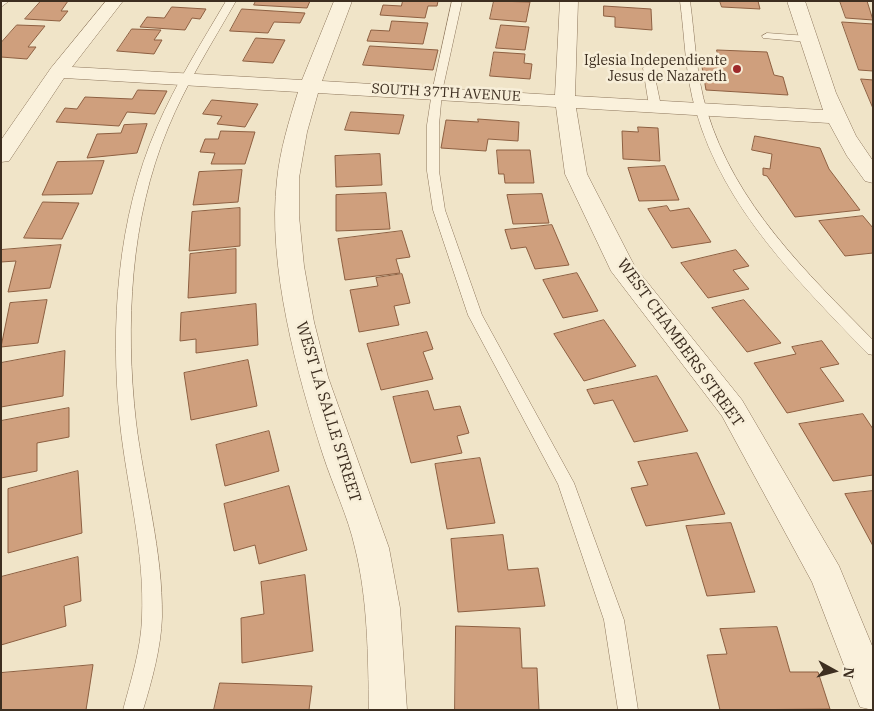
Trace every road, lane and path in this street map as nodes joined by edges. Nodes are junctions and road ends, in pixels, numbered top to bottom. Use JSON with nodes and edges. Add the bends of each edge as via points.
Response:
{"nodes":[{"id":1,"x":4,"y":1,"type":"edge"},
{"id":2,"x":115,"y":1,"type":"edge"},
{"id":3,"x":231,"y":1,"type":"edge"},
{"id":4,"x":343,"y":1,"type":"edge"},
{"id":5,"x":457,"y":1,"type":"edge"},
{"id":6,"x":569,"y":1,"type":"edge"},
{"id":7,"x":685,"y":1,"type":"edge"},
{"id":8,"x":796,"y":1,"type":"edge"},
{"id":9,"x":1,"y":4,"type":"edge"},
{"id":10,"x":767,"y":36,"type":"dead end"},
{"id":11,"x":808,"y":39,"type":"junction"},
{"id":12,"x":648,"y":68,"type":"dead end"},
{"id":13,"x":58,"y":72,"type":"junction"},
{"id":14,"x":186,"y":78,"type":"junction"},
{"id":15,"x":309,"y":85,"type":"junction"},
{"id":16,"x":437,"y":92,"type":"junction"},
{"id":17,"x":565,"y":100,"type":"junction"},
{"id":18,"x":654,"y":106,"type":"junction"},
{"id":19,"x":701,"y":109,"type":"junction"},
{"id":20,"x":834,"y":117,"type":"junction"},
{"id":21,"x":1,"y":156,"type":"edge"},
{"id":22,"x":873,"y":176,"type":"edge"},
{"id":23,"x":873,"y":350,"type":"edge"},
{"id":24,"x":873,"y":694,"type":"edge"},
{"id":25,"x":133,"y":710,"type":"edge"},
{"id":26,"x":388,"y":710,"type":"edge"},
{"id":27,"x":628,"y":710,"type":"edge"}],
"edges":[{"from":1,"to":9,"type":"lane"},
{"from":2,"to":13,"type":"street"},
{"from":3,"to":14,"type":"lane"},
{"from":4,"to":15,"type":"street","name":"WEST LA SALLE STREET"},
{"from":5,"to":16,"type":"lane"},
{"from":6,"to":17,"type":"street","name":"WEST CHAMBERS STREET"},
{"from":7,"to":19,"type":"lane"},
{"from":8,"to":11,"type":"street"},
{"from":10,"to":11,"type":"lane"},
{"from":11,"to":20,"type":"street"},
{"from":12,"to":18,"type":"lane"},
{"from":13,"to":14,"type":"street","name":"SOUTH 37TH AVENUE"},
{"from":13,"to":21,"type":"street"},
{"from":14,"to":15,"type":"street","name":"SOUTH 37TH AVENUE"},
{"from":14,"to":25,"type":"lane","via":[[155,146],[133,231],[127,290],[123,374],[152,618],[142,679]]},
{"from":15,"to":16,"type":"street","name":"SOUTH 37TH AVENUE"},
{"from":15,"to":26,"type":"street","name":"WEST LA SALLE STREET","via":[[294,136],[288,180],[291,273],[299,320],[315,379],[372,548],[385,629]]},
{"from":16,"to":17,"type":"street","name":"SOUTH 37TH AVENUE"},
{"from":16,"to":27,"type":"lane","via":[[433,171],[439,210],[476,315],[566,484],[614,620]]},
{"from":17,"to":18,"type":"street","name":"SOUTH 37TH AVENUE"},
{"from":17,"to":24,"type":"street","name":"WEST CHAMBERS STREET","via":[[576,174],[624,271],[732,408],[827,576]]},
{"from":18,"to":19,"type":"street","name":"SOUTH 37TH AVENUE"},
{"from":19,"to":20,"type":"street","name":"SOUTH 37TH AVENUE"},
{"from":19,"to":23,"type":"lane","via":[[712,144],[738,195],[772,241]]},
{"from":20,"to":22,"type":"street","via":[[851,148]]}]}
